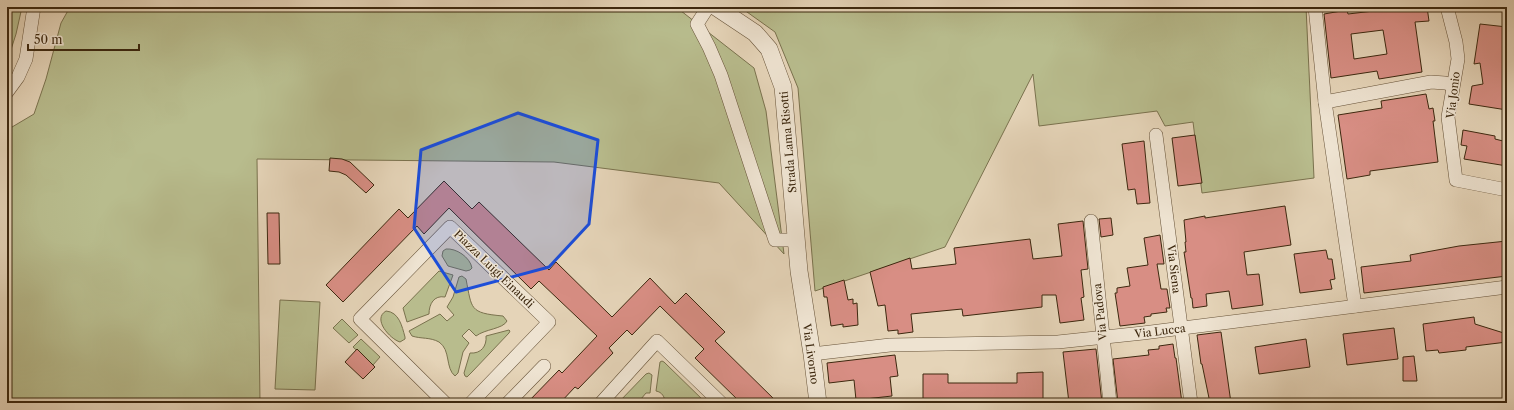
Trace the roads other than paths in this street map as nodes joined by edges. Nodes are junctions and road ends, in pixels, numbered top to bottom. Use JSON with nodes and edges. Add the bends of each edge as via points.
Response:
{"nodes":[{"id":1,"x":708,"y":7,"type":"edge"},
{"id":2,"x":716,"y":7,"type":"edge"},
{"id":3,"x":1315,"y":7,"type":"edge"},
{"id":4,"x":1446,"y":7,"type":"edge"},
{"id":5,"x":35,"y":10,"type":"edge"},
{"id":6,"x":1453,"y":85,"type":"junction"},
{"id":7,"x":7,"y":92,"type":"edge"},
{"id":8,"x":1326,"y":102,"type":"junction"},
{"id":9,"x":1156,"y":135,"type":"dead end"},
{"id":10,"x":1507,"y":190,"type":"edge"},
{"id":11,"x":1091,"y":221,"type":"dead end"},
{"id":12,"x":796,"y":240,"type":"junction"},
{"id":13,"x":1507,"y":287,"type":"edge"},
{"id":14,"x":804,"y":305,"type":"joint"},
{"id":15,"x":1355,"y":306,"type":"junction"},
{"id":16,"x":1182,"y":328,"type":"junction"},
{"id":17,"x":1103,"y":338,"type":"junction"},
{"id":18,"x":812,"y":354,"type":"junction"},
{"id":19,"x":544,"y":366,"type":"dead end"},
{"id":20,"x":445,"y":403,"type":"edge"},
{"id":21,"x":471,"y":403,"type":"edge"},
{"id":22,"x":508,"y":403,"type":"edge"},
{"id":23,"x":601,"y":403,"type":"edge"},
{"id":24,"x":721,"y":403,"type":"edge"},
{"id":25,"x":818,"y":403,"type":"edge"},
{"id":26,"x":1110,"y":403,"type":"edge"},
{"id":27,"x":1192,"y":403,"type":"edge"}],
"edges":[{"from":1,"to":12,"type":"street","via":[[697,24],[721,75],[775,240]]},
{"from":2,"to":12,"type":"street","name":"Strada Lama Risotti","via":[[755,33],[769,49],[783,87]]},
{"from":3,"to":8,"type":"street"},
{"from":4,"to":6,"type":"street","name":"Via Jonio","via":[[1458,59]]},
{"from":5,"to":7,"type":"street","via":[[26,59],[18,77]]},
{"from":6,"to":8,"type":"street","via":[[1431,82]]},
{"from":6,"to":10,"type":"street","name":"Via Jonio","via":[[1448,117],[1456,180]]},
{"from":8,"to":15,"type":"street"},
{"from":9,"to":16,"type":"street","name":"Via Siena"},
{"from":11,"to":17,"type":"street","name":"Via Padova"},
{"from":12,"to":14,"type":"street","name":"Strada Lama Risotti"},
{"from":13,"to":15,"type":"street","name":"Via Lucca"},
{"from":14,"to":18,"type":"street","name":"Via Livorno"},
{"from":15,"to":16,"type":"street","name":"Via Lucca"},
{"from":16,"to":17,"type":"street","name":"Via Lucca"},
{"from":16,"to":27,"type":"street","name":"Via Siena"},
{"from":17,"to":18,"type":"street","name":"Via Lucca","via":[[1058,342],[890,345]]},
{"from":17,"to":26,"type":"street","name":"Via Padova"},
{"from":18,"to":25,"type":"street","name":"Via Livorno"},
{"from":19,"to":22,"type":"street"},
{"from":20,"to":21,"type":"street","name":"Piazza Luigi Einaudi","via":[[360,319],[450,226],[549,322]]},
{"from":23,"to":24,"type":"street","via":[[657,341]]}]}
